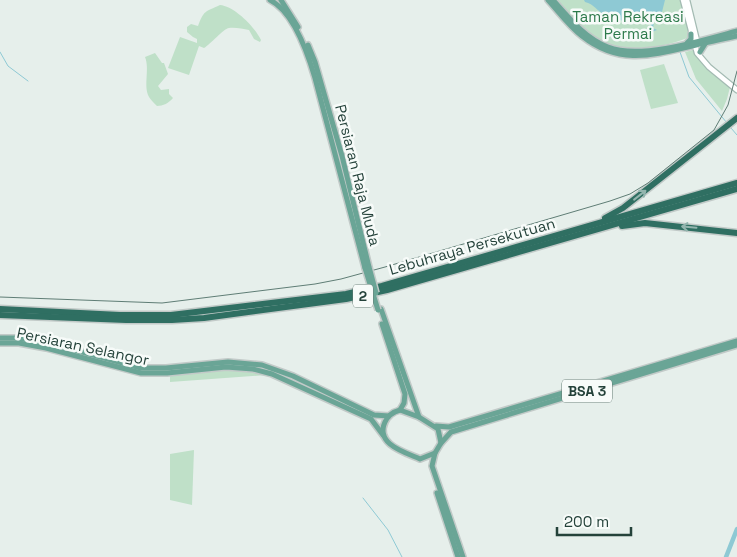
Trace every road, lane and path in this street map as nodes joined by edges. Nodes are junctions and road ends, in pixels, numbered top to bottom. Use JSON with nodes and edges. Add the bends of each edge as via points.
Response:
{"nodes":[{"id":1,"x":270,"y":0,"type":"edge"},
{"id":2,"x":281,"y":0,"type":"edge"},
{"id":3,"x":548,"y":0,"type":"edge"},
{"id":4,"x":553,"y":0,"type":"edge"},
{"id":5,"x":685,"y":1,"type":"edge"},
{"id":6,"x":737,"y":31,"type":"edge"},
{"id":7,"x":693,"y":34,"type":"junction"},
{"id":8,"x":737,"y":36,"type":"edge"},
{"id":9,"x":705,"y":41,"type":"junction"},
{"id":10,"x":696,"y":43,"type":"junction"},
{"id":11,"x":685,"y":45,"type":"junction"},
{"id":12,"x":672,"y":49,"type":"junction"},
{"id":13,"x":700,"y":52,"type":"junction"},
{"id":14,"x":704,"y":60,"type":"junction"},
{"id":15,"x":737,"y":90,"type":"edge"},
{"id":16,"x":735,"y":120,"type":"edge"},
{"id":17,"x":339,"y":157,"type":"junction"},
{"id":18,"x":737,"y":183,"type":"edge"},
{"id":19,"x":737,"y":188,"type":"edge"},
{"id":20,"x":601,"y":225,"type":"junction"},
{"id":21,"x":737,"y":233,"type":"edge"},
{"id":22,"x":0,"y":309,"type":"edge"},
{"id":23,"x":380,"y":310,"type":"junction"},
{"id":24,"x":0,"y":315,"type":"edge"},
{"id":25,"x":0,"y":338,"type":"edge"},
{"id":26,"x":737,"y":340,"type":"edge"},
{"id":27,"x":0,"y":344,"type":"edge"},
{"id":28,"x":737,"y":345,"type":"edge"},
{"id":29,"x":400,"y":410,"type":"junction"},
{"id":30,"x":389,"y":416,"type":"junction"},
{"id":31,"x":419,"y":417,"type":"junction"},
{"id":32,"x":436,"y":426,"type":"junction"},
{"id":33,"x":383,"y":435,"type":"junction"},
{"id":34,"x":441,"y":443,"type":"junction"},
{"id":35,"x":435,"y":454,"type":"junction"},
{"id":36,"x":420,"y":459,"type":"junction"},
{"id":37,"x":458,"y":557,"type":"edge"},
{"id":38,"x":463,"y":557,"type":"edge"}],
"edges":[{"from":1,"to":17,"type":"main road","name":"Persiaran Raja Muda","via":[[286,15],[306,48]]},
{"from":2,"to":17,"type":"main road","name":"Persiaran Raja Muda","via":[[314,59]]},
{"from":3,"to":12,"type":"main road","via":[[575,31],[604,50],[643,56]]},
{"from":4,"to":12,"type":"main road","via":[[576,25],[608,47],[634,52]]},
{"from":5,"to":7,"type":"main road"},
{"from":6,"to":9,"type":"main road"},
{"from":7,"to":9,"type":"main road"},
{"from":7,"to":10,"type":"main road"},
{"from":7,"to":11,"type":"main road"},
{"from":8,"to":9,"type":"main road"},
{"from":9,"to":10,"type":"main road"},
{"from":9,"to":13,"type":"main road"},
{"from":10,"to":11,"type":"main road"},
{"from":10,"to":13,"type":"main road"},
{"from":10,"to":14,"type":"main road","via":[[697,53]]},
{"from":11,"to":12,"type":"main road"},
{"from":13,"to":14,"type":"main road"},
{"from":14,"to":15,"type":"main road"},
{"from":20,"to":16,"type":"highway","one_way":true},
{"from":17,"to":23,"type":"main road","name":"Persiaran Raja Muda","bridge":true},
{"from":18,"to":20,"type":"highway","name":"Lebuhraya Persekutuan","number":"2"},
{"from":19,"to":20,"type":"highway","name":"Lebuhraya Persekutuan","number":"2"},
{"from":21,"to":20,"type":"highway","one_way":true,"via":[[645,223],[616,228]]},
{"from":20,"to":22,"type":"highway","name":"Lebuhraya Persekutuan","number":"2","via":[[346,294],[171,315]]},
{"from":20,"to":24,"type":"highway","name":"Lebuhraya Persekutuan","number":"2","via":[[387,290],[346,299],[204,318],[162,320]]},
{"from":23,"to":29,"type":"main road","name":"Persiaran Raja Muda","via":[[406,394]]},
{"from":23,"to":31,"type":"main road","name":"Persiaran Raja Muda"},
{"from":25,"to":30,"type":"main road","name":"Persiaran Selangor","via":[[53,344],[141,368],[228,362],[262,364],[374,415]]},
{"from":26,"to":32,"type":"main road","number":"BSA 3","via":[[449,427]]},
{"from":27,"to":33,"type":"main road","name":"Persiaran Selangor","via":[[19,343],[46,348],[140,373],[226,367],[253,369],[272,374],[371,419]]},
{"from":28,"to":34,"type":"main road","number":"BSA 3","via":[[451,432]]},
{"from":29,"to":30,"type":"main road"},
{"from":29,"to":31,"type":"main road"},
{"from":30,"to":33,"type":"main road","via":[[384,423]]},
{"from":31,"to":32,"type":"main road"},
{"from":32,"to":34,"type":"main road"},
{"from":33,"to":36,"type":"main road","via":[[388,443]]},
{"from":34,"to":35,"type":"main road"},
{"from":35,"to":36,"type":"main road"},
{"from":35,"to":38,"type":"main road","via":[[432,466]]},
{"from":36,"to":37,"type":"main road","via":[[429,468]]}]}
